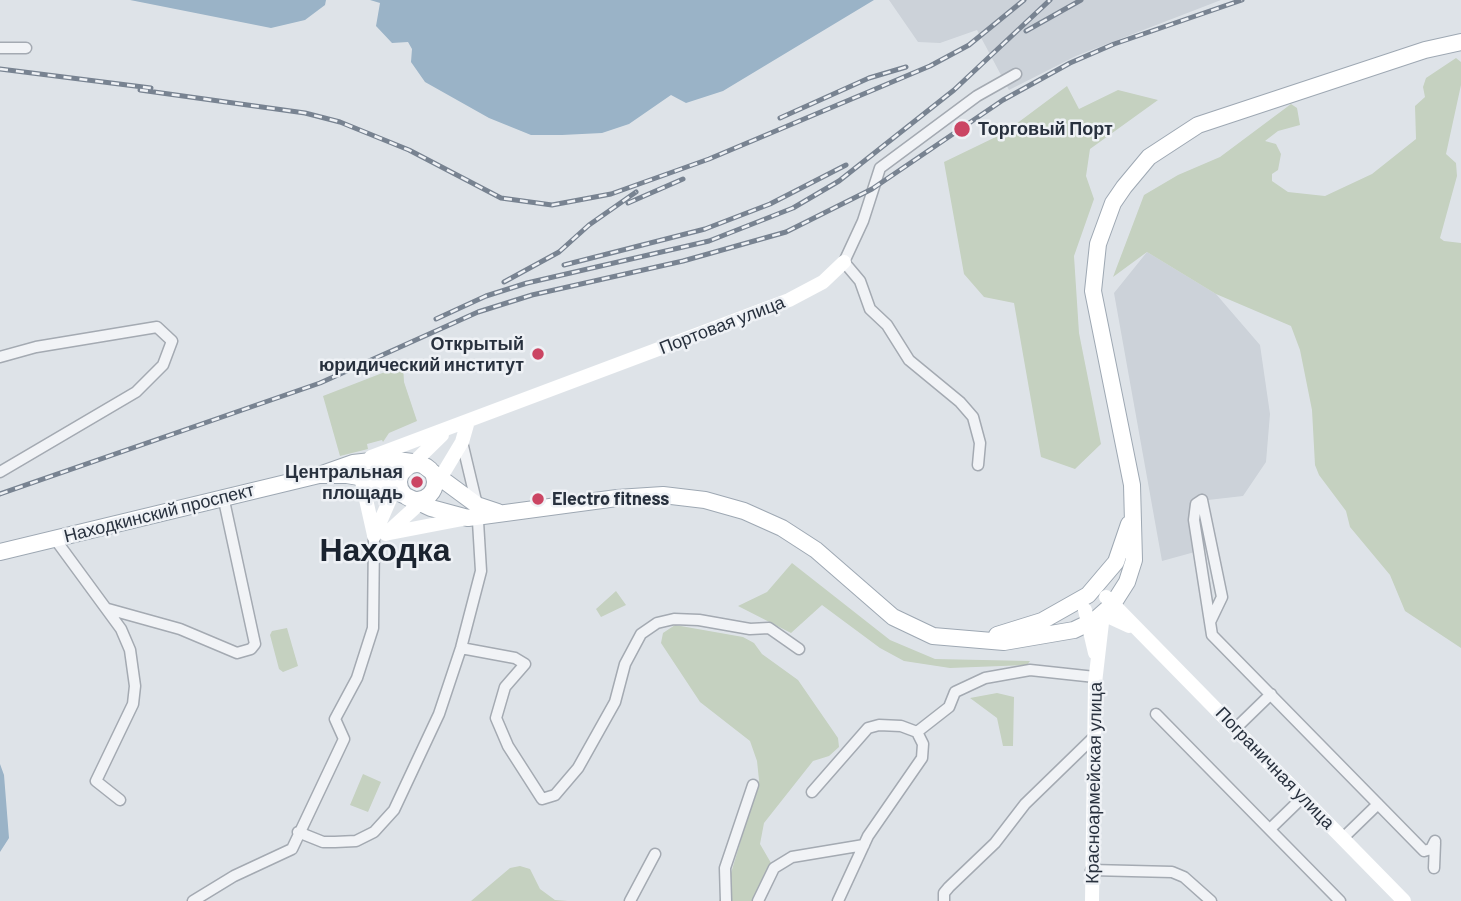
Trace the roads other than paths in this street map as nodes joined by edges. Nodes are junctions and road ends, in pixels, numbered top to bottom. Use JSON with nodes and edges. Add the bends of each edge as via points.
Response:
{"nodes":[{"id":1,"x":1461,"y":42,"type":"edge"},
{"id":2,"x":0,"y":48,"type":"edge"},
{"id":3,"x":26,"y":48,"type":"dead end"},
{"id":4,"x":1016,"y":74,"type":"dead end"},
{"id":5,"x":844,"y":262,"type":"junction"},
{"id":6,"x":0,"y":357,"type":"edge"},
{"id":7,"x":468,"y":421,"type":"junction"},
{"id":8,"x":451,"y":428,"type":"junction"},
{"id":9,"x":462,"y":442,"type":"junction"},
{"id":10,"x":978,"y":465,"type":"dead end"},
{"id":11,"x":414,"y":467,"type":"junction"},
{"id":12,"x":357,"y":470,"type":"junction"},
{"id":13,"x":0,"y":471,"type":"edge"},
{"id":14,"x":441,"y":476,"type":"junction"},
{"id":15,"x":1132,"y":485,"type":"junction"},
{"id":16,"x":414,"y":495,"type":"junction"},
{"id":17,"x":223,"y":496,"type":"junction"},
{"id":18,"x":474,"y":514,"type":"junction"},
{"id":19,"x":380,"y":535,"type":"junction"},
{"id":20,"x":55,"y":539,"type":"junction"},
{"id":21,"x":0,"y":552,"type":"edge"},
{"id":22,"x":1107,"y":605,"type":"junction"},
{"id":23,"x":108,"y":609,"type":"junction"},
{"id":24,"x":1087,"y":610,"type":"junction"},
{"id":25,"x":1210,"y":622,"type":"junction"},
{"id":26,"x":953,"y":640,"type":"junction"},
{"id":27,"x":461,"y":648,"type":"junction"},
{"id":28,"x":799,"y":649,"type":"dead end"},
{"id":29,"x":1095,"y":671,"type":"junction"},
{"id":30,"x":1271,"y":694,"type":"junction"},
{"id":31,"x":1156,"y":714,"type":"dead end"},
{"id":32,"x":1236,"y":728,"type":"junction"},
{"id":33,"x":917,"y":732,"type":"junction"},
{"id":34,"x":1095,"y":736,"type":"junction"},
{"id":35,"x":753,"y":785,"type":"dead end"},
{"id":36,"x":812,"y":792,"type":"dead end"},
{"id":37,"x":1303,"y":797,"type":"junction"},
{"id":38,"x":120,"y":800,"type":"dead end"},
{"id":39,"x":1378,"y":804,"type":"junction"},
{"id":40,"x":1270,"y":830,"type":"junction"},
{"id":41,"x":298,"y":832,"type":"junction"},
{"id":42,"x":1343,"y":838,"type":"junction"},
{"id":43,"x":864,"y":845,"type":"junction"},
{"id":44,"x":655,"y":854,"type":"dead end"},
{"id":45,"x":1434,"y":868,"type":"dead end"},
{"id":46,"x":1091,"y":870,"type":"junction"},
{"id":47,"x":193,"y":901,"type":"edge"},
{"id":48,"x":630,"y":901,"type":"edge"},
{"id":49,"x":726,"y":901,"type":"edge"},
{"id":50,"x":758,"y":901,"type":"edge"},
{"id":51,"x":838,"y":901,"type":"edge"},
{"id":52,"x":944,"y":901,"type":"edge"},
{"id":53,"x":1092,"y":901,"type":"edge"},
{"id":54,"x":1211,"y":901,"type":"edge"},
{"id":55,"x":1340,"y":901,"type":"edge"},
{"id":56,"x":1404,"y":901,"type":"edge"}],
"edges":[{"from":1,"to":15,"type":"main road","via":[[1198,125],[1157,151],[1124,187],[1098,243],[1093,291]]},
{"from":2,"to":3,"type":"street"},
{"from":4,"to":5,"type":"street","via":[[977,96],[880,168]]},
{"from":5,"to":7,"type":"street","name":"Портовая улица","via":[[823,282],[789,300]]},
{"from":5,"to":10,"type":"street","via":[[860,281],[870,309],[887,325],[909,360],[972,416],[980,443]]},
{"from":6,"to":13,"type":"street","via":[[157,327],[172,341],[163,365],[136,392]]},
{"from":7,"to":8,"type":"street","name":"Портовая улица"},
{"from":7,"to":9,"type":"street"},
{"from":8,"to":11,"type":"street"},
{"from":8,"to":12,"type":"street","name":"Портовая улица"},
{"from":9,"to":14,"type":"street"},
{"from":9,"to":18,"type":"street"},
{"from":11,"to":12,"type":"main road","name":"Находкинский проспект","via":[[389,459]]},
{"from":11,"to":14,"type":"main road"},
{"from":11,"to":16,"type":"main road","via":[[400,483]]},
{"from":11,"to":16,"type":"main road","via":[[434,476]]},
{"from":12,"to":16,"type":"main road","name":"Находкинский проспект"},
{"from":12,"to":17,"type":"main road","name":"Находкинский проспект"},
{"from":12,"to":19,"type":"street"},
{"from":14,"to":16,"type":"street"},
{"from":14,"to":18,"type":"main road"},
{"from":15,"to":22,"type":"main road","via":[[1134,560],[1127,582]]},
{"from":15,"to":24,"type":"main road","via":[[1123,547]]},
{"from":16,"to":18,"type":"main road","name":"Находкинский проспект"},
{"from":16,"to":19,"type":"street"},
{"from":16,"to":19,"type":"street"},
{"from":17,"to":20,"type":"main road","name":"Находкинский проспект"},
{"from":17,"to":23,"type":"street","via":[[255,643],[251,649],[237,653],[180,629]]},
{"from":18,"to":19,"type":"street"},
{"from":18,"to":26,"type":"main road","name":"Находкинский проспект","via":[[642,496],[685,497],[724,505],[766,519],[798,538],[902,622]]},
{"from":18,"to":27,"type":"street","via":[[481,571]]},
{"from":19,"to":41,"type":"street","via":[[371,638],[335,719],[344,739]]},
{"from":20,"to":21,"type":"main road","name":"Находкинский проспект"},
{"from":20,"to":23,"type":"street"},
{"from":22,"to":24,"type":"main road"},
{"from":22,"to":24,"type":"main road","via":[[1097,592]]},
{"from":22,"to":29,"type":"street","name":"Красноармейская улица"},
{"from":22,"to":32,"type":"street","name":"Пограничная улица","via":[[1145,636]]},
{"from":23,"to":38,"type":"street","via":[[130,650],[135,686],[127,719],[96,780]]},
{"from":24,"to":26,"type":"main road","via":[[1062,612],[988,636]]},
{"from":24,"to":26,"type":"main road","via":[[1030,640]]},
{"from":24,"to":29,"type":"street","name":"Красноармейская улица"},
{"from":25,"to":25,"type":"street","via":[[1194,520],[1196,504],[1202,500],[1222,597]]},
{"from":25,"to":30,"type":"street","via":[[1212,635]]},
{"from":27,"to":28,"type":"street","via":[[525,664],[505,687],[496,709],[497,726],[542,799],[559,792],[584,758],[615,702],[625,664],[640,634],[657,623],[699,620],[769,628]]},
{"from":27,"to":41,"type":"street","via":[[431,733],[385,822],[356,841],[323,842]]},
{"from":29,"to":33,"type":"street","via":[[1030,670],[985,678],[955,692],[949,707]]},
{"from":29,"to":34,"type":"street","name":"Красноармейская улица"},
{"from":30,"to":32,"type":"street"},
{"from":30,"to":39,"type":"street"},
{"from":31,"to":40,"type":"street"},
{"from":32,"to":37,"type":"street","name":"Пограничная улица"},
{"from":33,"to":36,"type":"street","via":[[901,726],[868,728]]},
{"from":33,"to":43,"type":"street","via":[[923,744],[922,758]]},
{"from":34,"to":46,"type":"street","name":"Красноармейская улица"},
{"from":34,"to":52,"type":"street","via":[[1034,794],[995,843],[949,887]]},
{"from":35,"to":49,"type":"street","via":[[725,868]]},
{"from":37,"to":40,"type":"street"},
{"from":37,"to":42,"type":"street","name":"Пограничная улица"},
{"from":39,"to":42,"type":"street"},
{"from":39,"to":45,"type":"street","via":[[1424,850],[1431,849],[1435,841]]},
{"from":40,"to":55,"type":"street"},
{"from":41,"to":47,"type":"street","via":[[292,849]]},
{"from":42,"to":56,"type":"street","name":"Пограничная улица"},
{"from":43,"to":50,"type":"street","via":[[792,857],[774,868]]},
{"from":43,"to":51,"type":"street"},
{"from":44,"to":48,"type":"street"},
{"from":46,"to":53,"type":"street","name":"Красноармейская улица"},
{"from":46,"to":54,"type":"street","via":[[1172,872]]}]}
